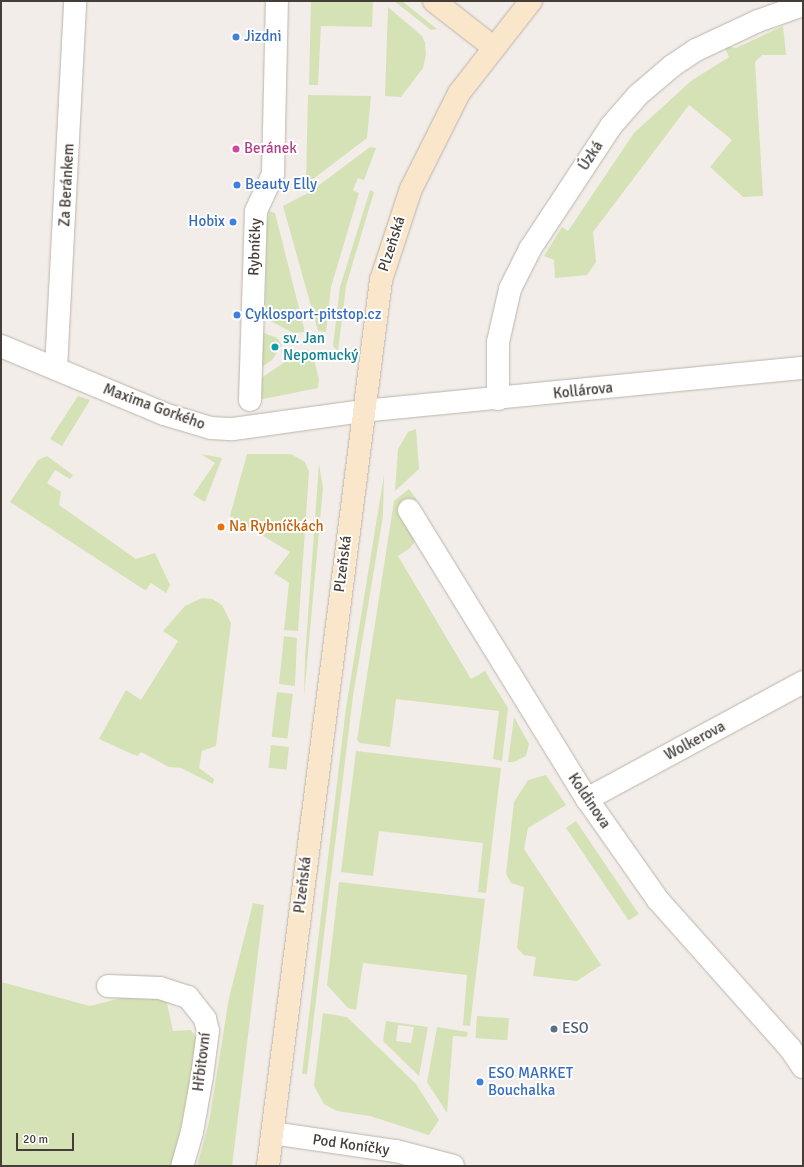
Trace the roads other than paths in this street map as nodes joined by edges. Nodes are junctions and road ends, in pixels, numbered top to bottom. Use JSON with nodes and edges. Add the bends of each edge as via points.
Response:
{"nodes":[{"id":1,"x":75,"y":1,"type":"edge"},
{"id":2,"x":277,"y":1,"type":"edge"},
{"id":3,"x":434,"y":1,"type":"edge"},
{"id":4,"x":531,"y":1,"type":"edge"},
{"id":5,"x":803,"y":5,"type":"edge"},
{"id":6,"x":493,"y":47,"type":"junction"},
{"id":7,"x":1,"y":346,"type":"edge"},
{"id":8,"x":56,"y":368,"type":"junction"},
{"id":9,"x":803,"y":368,"type":"edge"},
{"id":10,"x":498,"y":399,"type":"junction"},
{"id":11,"x":250,"y":400,"type":"dead end"},
{"id":12,"x":362,"y":411,"type":"junction"},
{"id":13,"x":409,"y":510,"type":"dead end"},
{"id":14,"x":803,"y":682,"type":"edge"},
{"id":15,"x":587,"y":799,"type":"junction"},
{"id":16,"x":108,"y":986,"type":"dead end"},
{"id":17,"x":803,"y":1068,"type":"edge"},
{"id":18,"x":272,"y":1133,"type":"junction"},
{"id":19,"x":182,"y":1166,"type":"edge"},
{"id":20,"x":268,"y":1166,"type":"edge"},
{"id":21,"x":454,"y":1166,"type":"edge"}],
"edges":[{"from":1,"to":8,"type":"street","name":"Za Beránkem"},
{"from":2,"to":11,"type":"street","name":"Rybníčky","via":[[273,174],[256,211]]},
{"from":3,"to":6,"type":"main road"},
{"from":4,"to":6,"type":"main road","name":"Plzeňská"},
{"from":5,"to":10,"type":"street","name":"Úzká","via":[[737,30],[690,54],[638,95],[611,126],[530,248],[510,289],[498,342]]},
{"from":6,"to":12,"type":"main road","name":"Plzeňská","via":[[459,93],[428,150],[396,229],[380,280]]},
{"from":7,"to":8,"type":"street","name":"Maxima Gorkého"},
{"from":8,"to":12,"type":"street","name":"Maxima Gorkého","via":[[164,414],[211,428],[250,427]]},
{"from":9,"to":10,"type":"street","name":"Kollárova"},
{"from":10,"to":12,"type":"street","name":"Kollárova"},
{"from":12,"to":18,"type":"main road","name":"Plzeňská"},
{"from":13,"to":15,"type":"street","name":"Koldinova"},
{"from":14,"to":15,"type":"street","name":"Wolkerova"},
{"from":15,"to":17,"type":"street","name":"Koldinova","via":[[658,900],[790,1048]]},
{"from":16,"to":19,"type":"street","name":"Hřbitovní","via":[[160,988],[188,997],[205,1019],[208,1031],[202,1076],[192,1132]]},
{"from":18,"to":20,"type":"main road","name":"Plzeňská"},
{"from":18,"to":21,"type":"street","name":"Pod Koníčky","via":[[396,1151]]}]}
